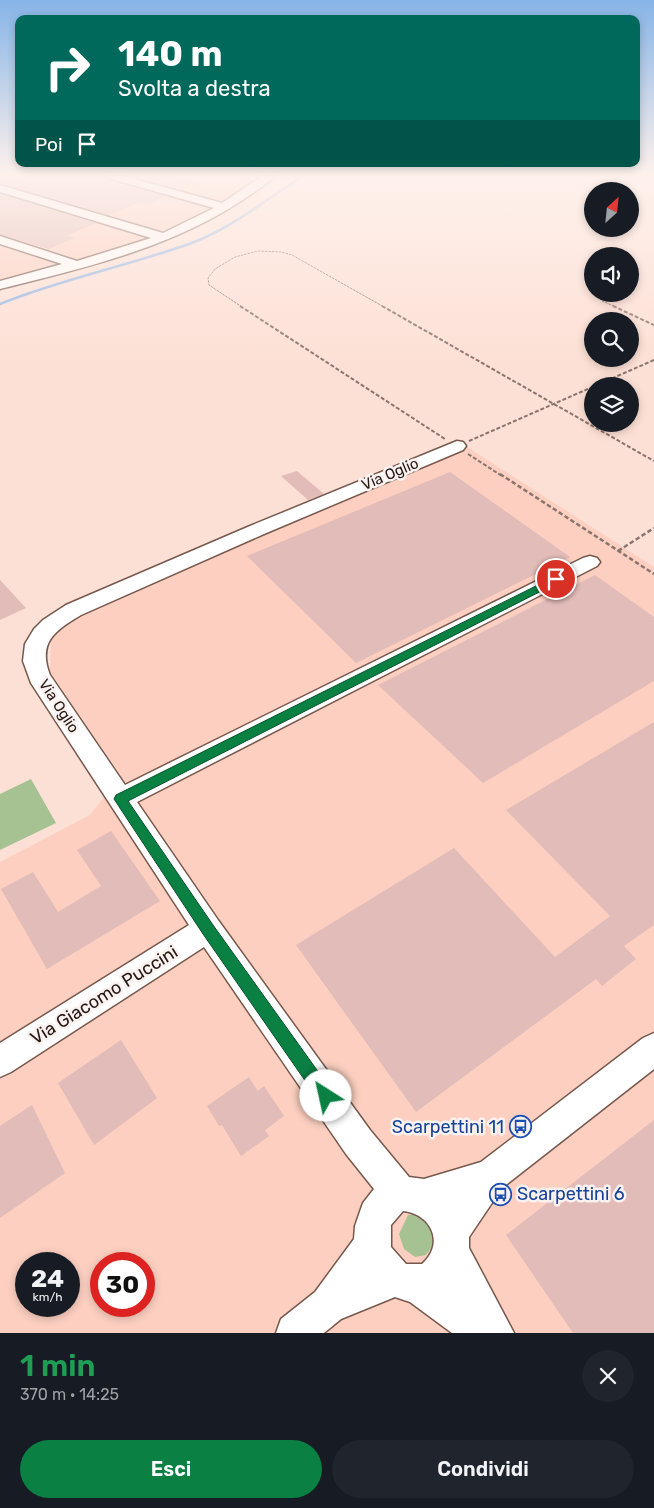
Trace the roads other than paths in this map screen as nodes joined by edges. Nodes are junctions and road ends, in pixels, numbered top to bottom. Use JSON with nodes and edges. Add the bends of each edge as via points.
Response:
{"nodes":[{"id":1,"x":158,"y":238,"type":"edge"},
{"id":2,"x":0,"y":240,"type":"edge"},
{"id":3,"x":74,"y":264,"type":"junction"},
{"id":4,"x":0,"y":285,"type":"edge"},
{"id":5,"x":457,"y":446,"type":"road end"},
{"id":6,"x":590,"y":562,"type":"dead end"},
{"id":7,"x":120,"y":799,"type":"junction"},
{"id":8,"x":208,"y":929,"type":"junction"},
{"id":9,"x":654,"y":1049,"type":"edge"},
{"id":10,"x":0,"y":1061,"type":"edge"},
{"id":11,"x":490,"y":1176,"type":"junction"},
{"id":12,"x":393,"y":1212,"type":"junction"},
{"id":13,"x":451,"y":1243,"type":"junction"},
{"id":14,"x":406,"y":1281,"type":"junction"},
{"id":15,"x":328,"y":1305,"type":"junction"},
{"id":16,"x":295,"y":1333,"type":"edge"},
{"id":17,"x":478,"y":1333,"type":"edge"},
{"id":18,"x":494,"y":1333,"type":"edge"}],
"edges":[{"from":1,"to":3,"type":"street"},
{"from":2,"to":3,"type":"street"},
{"from":3,"to":4,"type":"street"},
{"from":5,"to":7,"type":"street","name":"Via Oglio","via":[[100,599],[59,619],[42,634],[35,649],[37,672]]},
{"from":6,"to":7,"type":"street"},
{"from":7,"to":8,"type":"street","name":"Via Oglio"},
{"from":8,"to":10,"type":"street","name":"Via Giacomo Puccini"},
{"from":8,"to":12,"type":"street","name":"Via Oglio","via":[[364,1148],[377,1190]]},
{"from":9,"to":11,"type":"street"},
{"from":11,"to":12,"type":"street"},
{"from":11,"to":13,"type":"street"},
{"from":12,"to":13,"type":"street","via":[[442,1210]]},
{"from":12,"to":14,"type":"street","via":[[376,1258],[384,1270]]},
{"from":12,"to":15,"type":"street"},
{"from":13,"to":14,"type":"street","via":[[438,1275],[428,1281]]},
{"from":13,"to":18,"type":"street"},
{"from":14,"to":15,"type":"street"},
{"from":14,"to":17,"type":"street","via":[[465,1319]]},
{"from":15,"to":16,"type":"street"}]}
